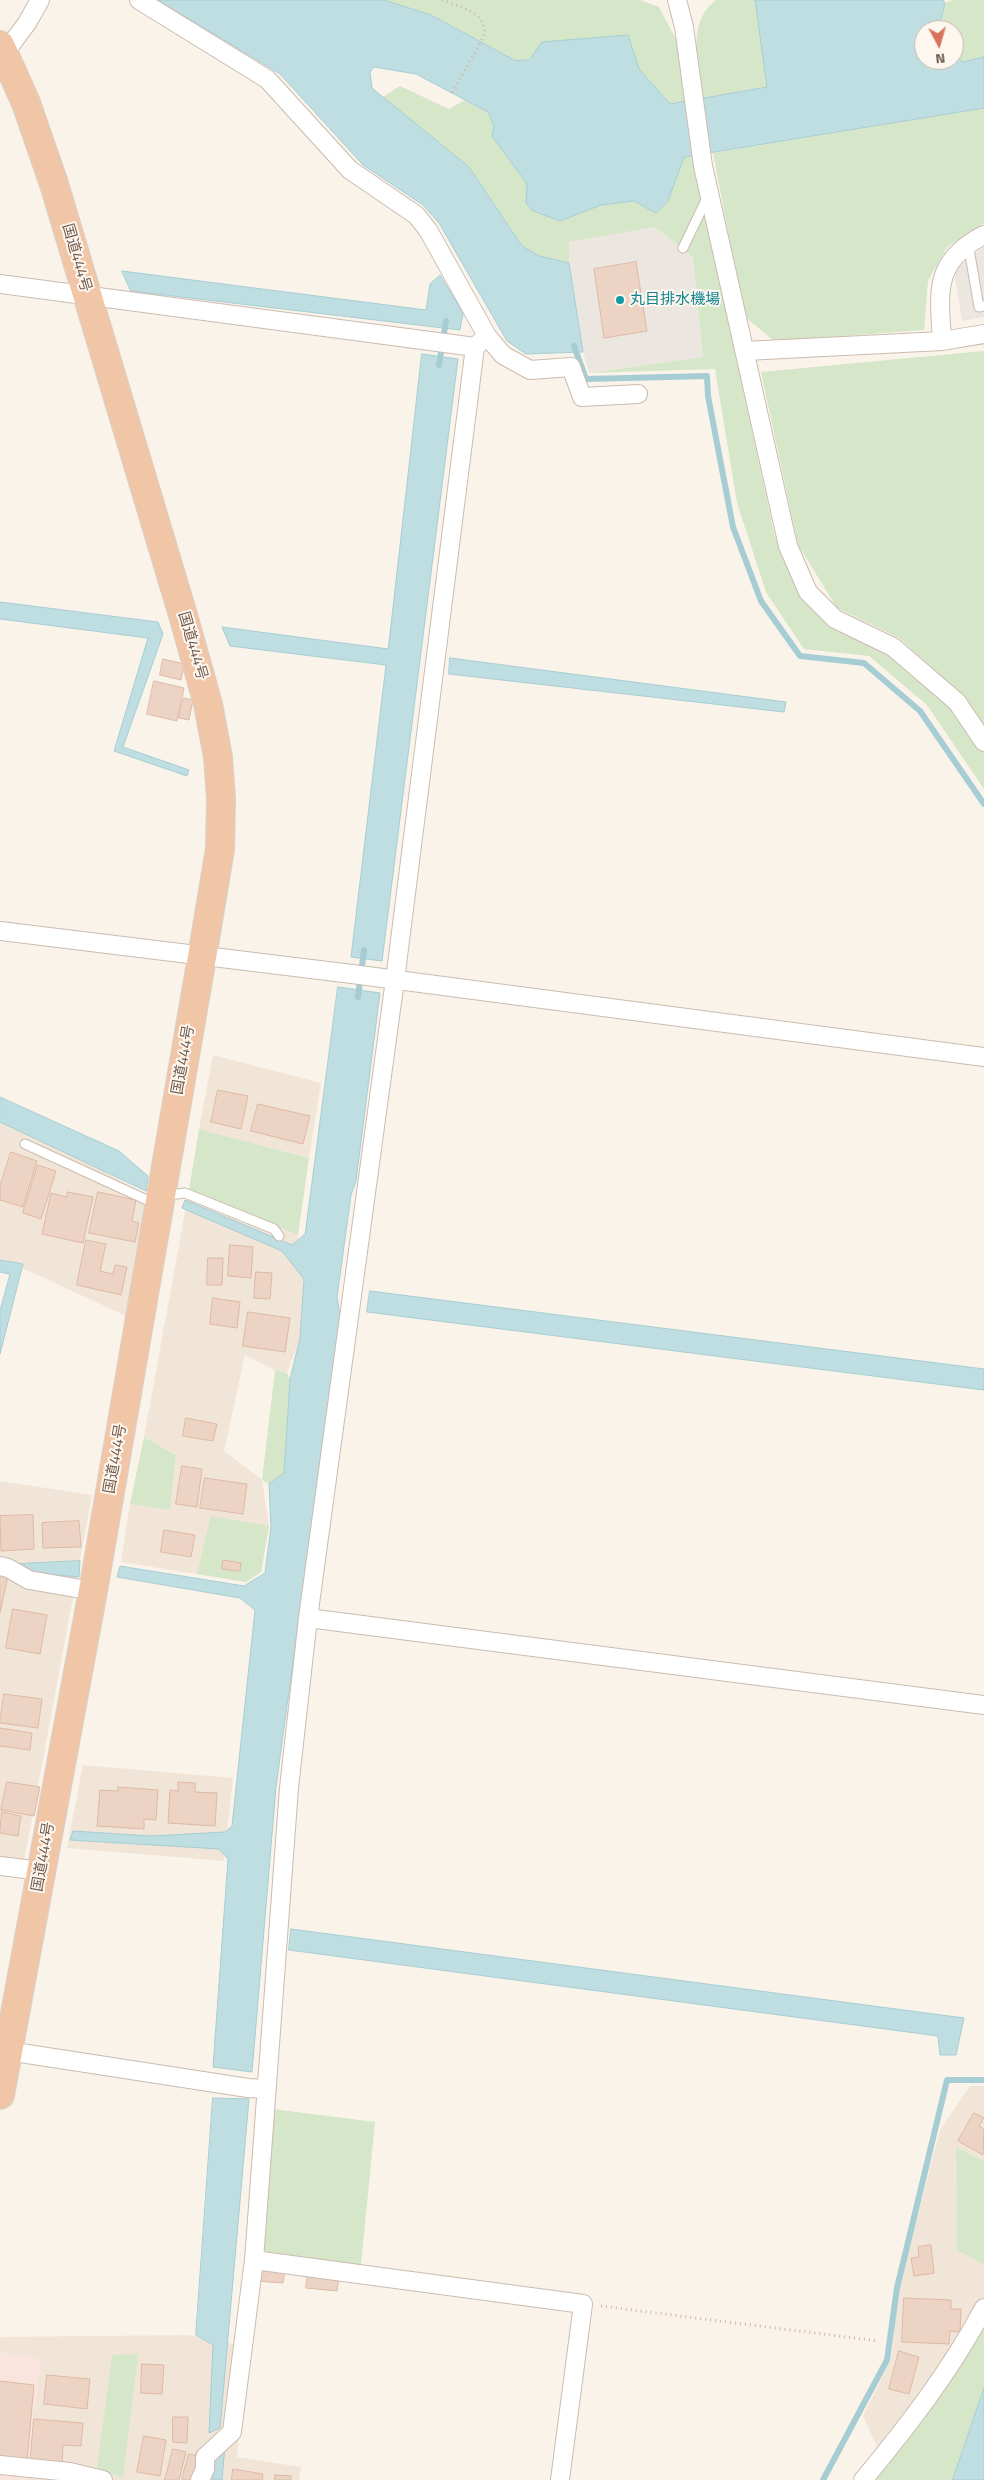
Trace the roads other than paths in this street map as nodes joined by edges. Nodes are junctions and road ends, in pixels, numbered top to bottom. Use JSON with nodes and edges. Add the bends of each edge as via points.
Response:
{"nodes":[{"id":1,"x":40,"y":0,"type":"edge"},
{"id":2,"x":139,"y":0,"type":"edge"},
{"id":3,"x":677,"y":0,"type":"edge"},
{"id":4,"x":2,"y":50,"type":"edge"},
{"id":5,"x":709,"y":193,"type":"junction"},
{"id":6,"x":984,"y":235,"type":"edge"},
{"id":7,"x":968,"y":243,"type":"junction"},
{"id":8,"x":683,"y":248,"type":"dead end"},
{"id":9,"x":0,"y":284,"type":"edge"},
{"id":10,"x":87,"y":295,"type":"junction"},
{"id":11,"x":984,"y":306,"type":"edge"},
{"id":12,"x":984,"y":334,"type":"edge"},
{"id":13,"x":481,"y":341,"type":"junction"},
{"id":14,"x":942,"y":341,"type":"junction"},
{"id":15,"x":745,"y":351,"type":"junction"},
{"id":16,"x":638,"y":394,"type":"dead end"},
{"id":17,"x":984,"y":742,"type":"edge"},
{"id":18,"x":0,"y":931,"type":"edge"},
{"id":19,"x":202,"y":957,"type":"junction"},
{"id":20,"x":395,"y":980,"type":"junction"},
{"id":21,"x":984,"y":1057,"type":"edge"},
{"id":22,"x":25,"y":1144,"type":"dead end"},
{"id":23,"x":161,"y":1196,"type":"junction"},
{"id":24,"x":279,"y":1236,"type":"dead end"},
{"id":25,"x":0,"y":1566,"type":"edge"},
{"id":26,"x":92,"y":1591,"type":"junction"},
{"id":27,"x":308,"y":1618,"type":"junction"},
{"id":28,"x":984,"y":1705,"type":"edge"},
{"id":29,"x":0,"y":1866,"type":"edge"},
{"id":30,"x":41,"y":1871,"type":"junction"},
{"id":31,"x":8,"y":2051,"type":"junction"},
{"id":32,"x":266,"y":2088,"type":"junction"},
{"id":33,"x":0,"y":2095,"type":"edge"},
{"id":34,"x":254,"y":2260,"type":"junction"},
{"id":35,"x":984,"y":2308,"type":"edge"},
{"id":36,"x":0,"y":2465,"type":"edge"},
{"id":37,"x":103,"y":2480,"type":"edge"},
{"id":38,"x":200,"y":2480,"type":"edge"},
{"id":39,"x":560,"y":2480,"type":"edge"},
{"id":40,"x":863,"y":2480,"type":"edge"}],
"edges":[{"from":1,"to":4,"type":"street","via":[[27,24]]},
{"from":2,"to":13,"type":"street","via":[[267,79],[350,170],[416,216],[428,230]]},
{"from":3,"to":5,"type":"street"},
{"from":4,"to":10,"type":"highway","name":"国道444号","via":[[26,103]]},
{"from":5,"to":8,"type":"lane"},
{"from":5,"to":15,"type":"street"},
{"from":6,"to":7,"type":"street"},
{"from":7,"to":11,"type":"lane","via":[[979,307]]},
{"from":7,"to":14,"type":"street","via":[[948,263],[939,294]]},
{"from":9,"to":10,"type":"street"},
{"from":10,"to":13,"type":"street","via":[[442,342]]},
{"from":10,"to":19,"type":"highway","name":"国道444号","via":[[183,615],[208,704],[218,757],[220,849]]},
{"from":12,"to":14,"type":"street"},
{"from":13,"to":16,"type":"street","via":[[530,370],[571,368],[582,397]]},
{"from":13,"to":20,"type":"street"},
{"from":14,"to":15,"type":"street"},
{"from":15,"to":17,"type":"street","via":[[788,546],[808,592],[835,620],[893,647],[957,702]]},
{"from":18,"to":19,"type":"street"},
{"from":19,"to":20,"type":"street"},
{"from":19,"to":23,"type":"highway","name":"国道444号"},
{"from":20,"to":21,"type":"street"},
{"from":20,"to":27,"type":"street"},
{"from":22,"to":23,"type":"lane","via":[[146,1200]]},
{"from":23,"to":24,"type":"lane","via":[[185,1193],[274,1229]]},
{"from":23,"to":26,"type":"highway","name":"国道444号"},
{"from":25,"to":26,"type":"street","via":[[29,1580]]},
{"from":26,"to":30,"type":"highway","name":"国道444号"},
{"from":27,"to":28,"type":"street"},
{"from":27,"to":32,"type":"street","via":[[289,1788]]},
{"from":29,"to":30,"type":"street"},
{"from":30,"to":31,"type":"highway","name":"国道444号"},
{"from":31,"to":32,"type":"street","via":[[248,2088]]},
{"from":31,"to":33,"type":"highway","name":"国道444号"},
{"from":32,"to":34,"type":"street"},
{"from":34,"to":38,"type":"street","via":[[232,2432],[205,2457],[206,2469]]},
{"from":34,"to":39,"type":"street","via":[[584,2304]]},
{"from":35,"to":40,"type":"street","via":[[965,2344],[900,2436]]},
{"from":36,"to":37,"type":"street","via":[[70,2472]]}]}
